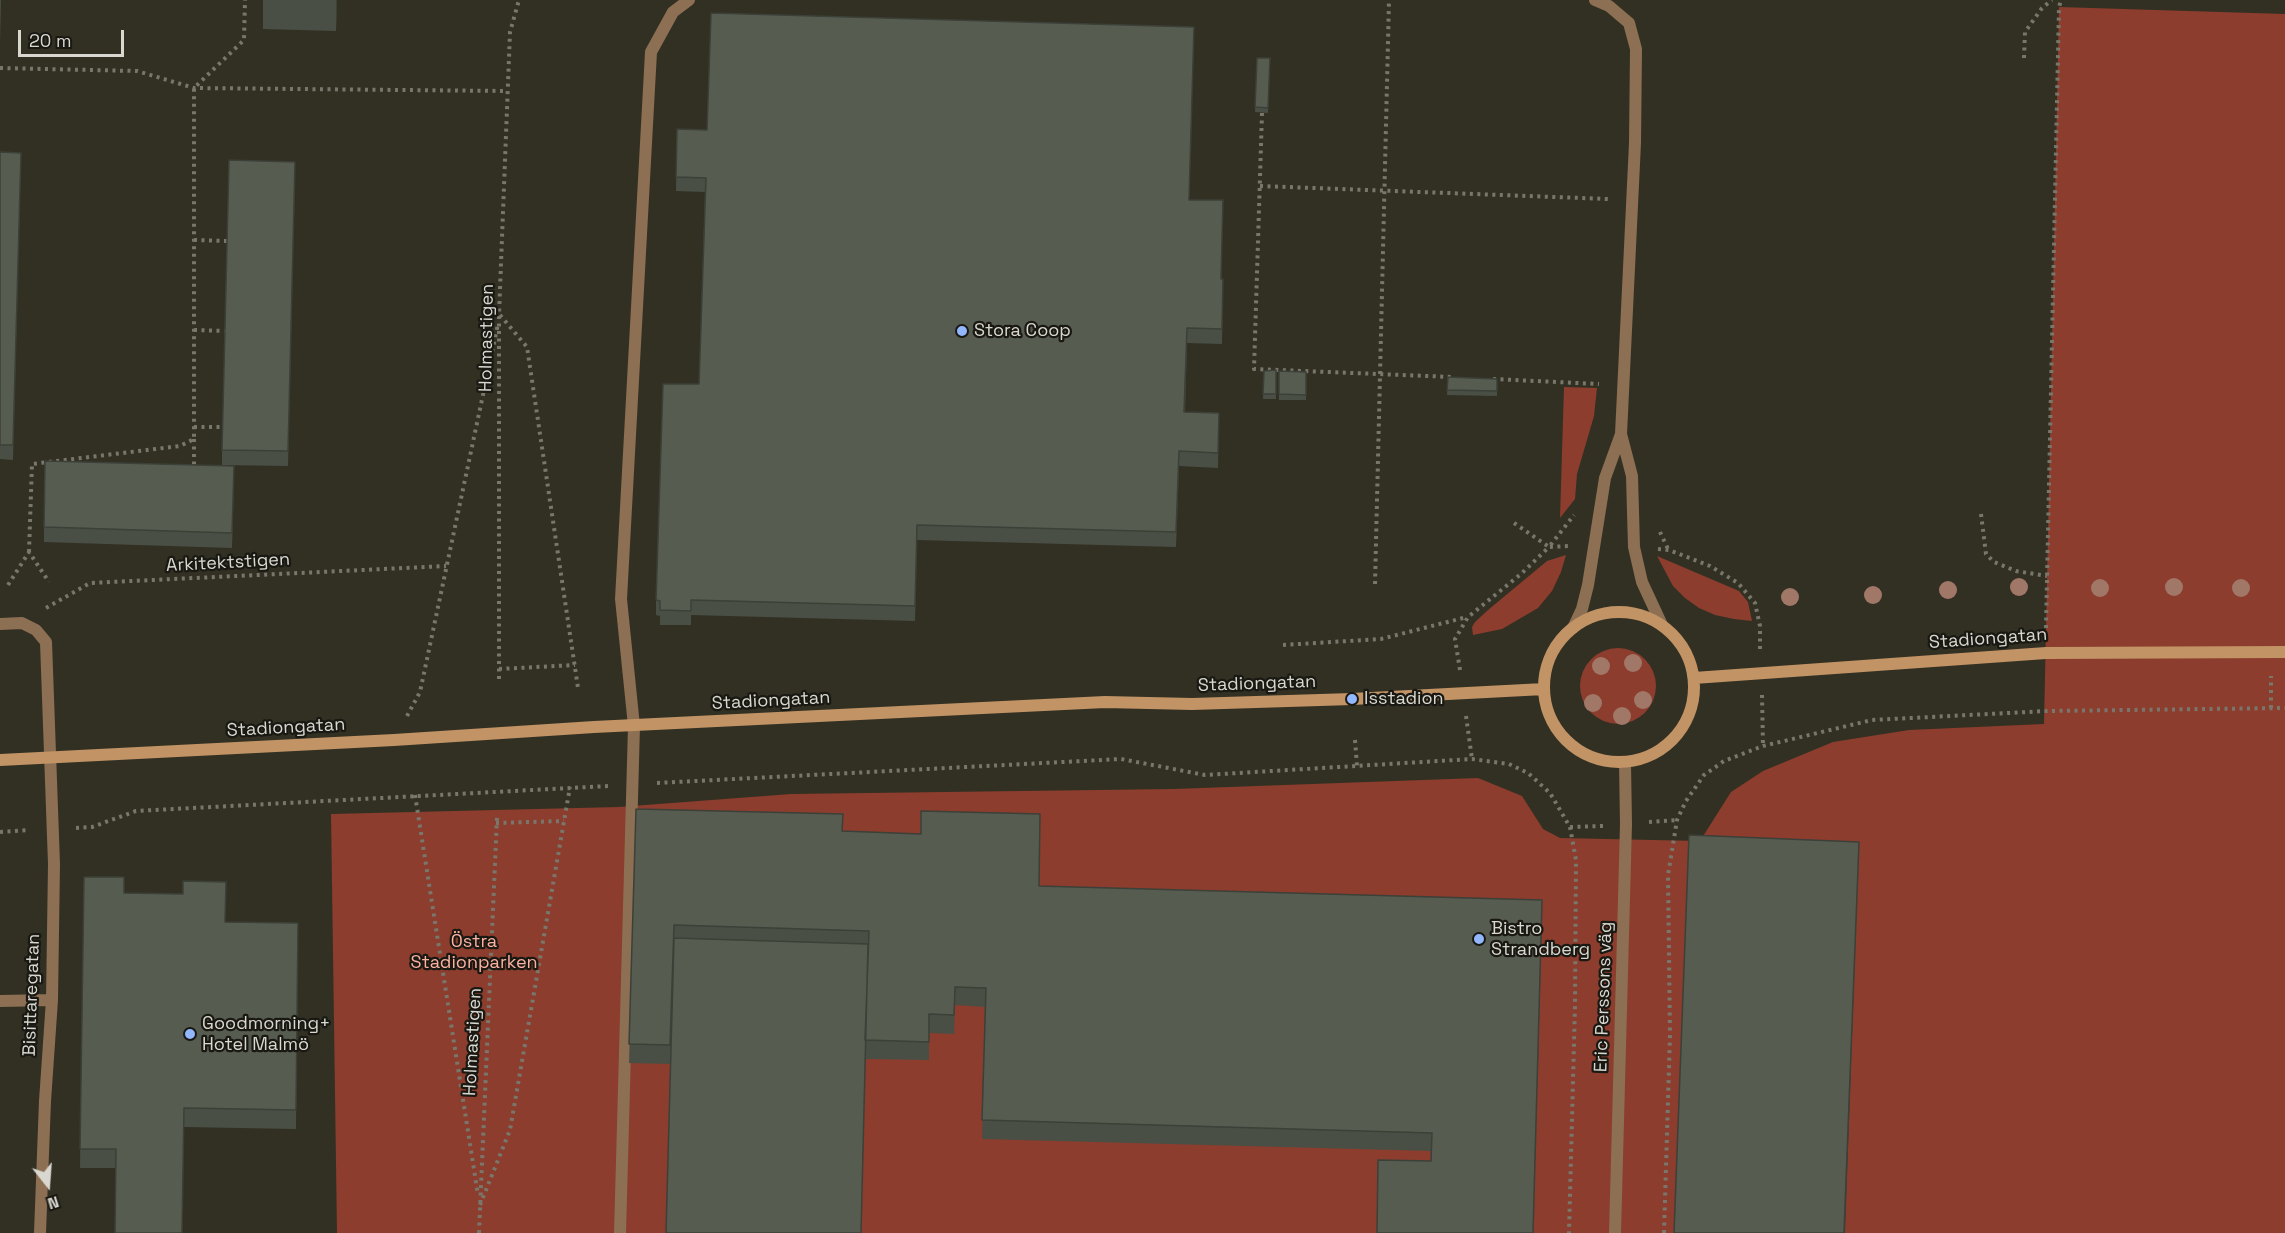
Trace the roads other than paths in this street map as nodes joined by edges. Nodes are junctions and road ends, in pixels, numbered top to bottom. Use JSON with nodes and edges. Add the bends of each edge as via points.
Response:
{"nodes":[{"id":1,"x":689,"y":0,"type":"edge"},
{"id":2,"x":1595,"y":0,"type":"edge"},
{"id":3,"x":1622,"y":434,"type":"junction"},
{"id":4,"x":0,"y":624,"type":"edge"},
{"id":5,"x":1662,"y":625,"type":"junction"},
{"id":6,"x":1573,"y":628,"type":"junction"},
{"id":7,"x":2285,"y":652,"type":"edge"},
{"id":8,"x":1694,"y":678,"type":"junction"},
{"id":9,"x":1544,"y":689,"type":"junction"},
{"id":10,"x":634,"y":726,"type":"junction"},
{"id":11,"x":50,"y":758,"type":"junction"},
{"id":12,"x":0,"y":760,"type":"edge"},
{"id":13,"x":1625,"y":762,"type":"junction"},
{"id":14,"x":52,"y":1000,"type":"junction"},
{"id":15,"x":0,"y":1001,"type":"edge"},
{"id":16,"x":40,"y":1233,"type":"edge"},
{"id":17,"x":620,"y":1233,"type":"edge"},
{"id":18,"x":1615,"y":1233,"type":"edge"}],
"edges":[{"from":1,"to":10,"type":"street","via":[[673,12],[651,52],[621,599]]},
{"from":2,"to":3,"type":"street","via":[[1629,23],[1636,49]]},
{"from":3,"to":5,"type":"street","via":[[1632,476],[1634,547],[1642,582]]},
{"from":3,"to":6,"type":"street","via":[[1605,478],[1586,593]]},
{"from":4,"to":11,"type":"street","name":"Bisittaregatan","via":[[22,623],[36,630],[46,642]]},
{"from":5,"to":6,"type":"main road","via":[[1643,615],[1618,611],[1588,618]]},
{"from":5,"to":8,"type":"main road","via":[[1678,639]]},
{"from":6,"to":9,"type":"main road","via":[[1551,655]]},
{"from":7,"to":8,"type":"main road","name":"Stadiongatan","via":[[2046,653]]},
{"from":8,"to":13,"type":"main road","via":[[1694,702],[1685,724],[1671,742],[1651,755]]},
{"from":9,"to":10,"type":"main road","name":"Stadiongatan","via":[[1192,704],[1105,702]]},
{"from":9,"to":13,"type":"main road","via":[[1549,714],[1561,735],[1580,752]]},
{"from":10,"to":11,"type":"main road","name":"Stadiongatan"},
{"from":10,"to":17,"type":"street"},
{"from":11,"to":12,"type":"main road","name":"Stadiongatan"},
{"from":11,"to":14,"type":"street","name":"Bisittaregatan","via":[[54,864]]},
{"from":13,"to":18,"type":"street","name":"Eric Perssons väg"},
{"from":14,"to":15,"type":"street"},
{"from":14,"to":16,"type":"street","name":"Bisittaregatan"}]}
